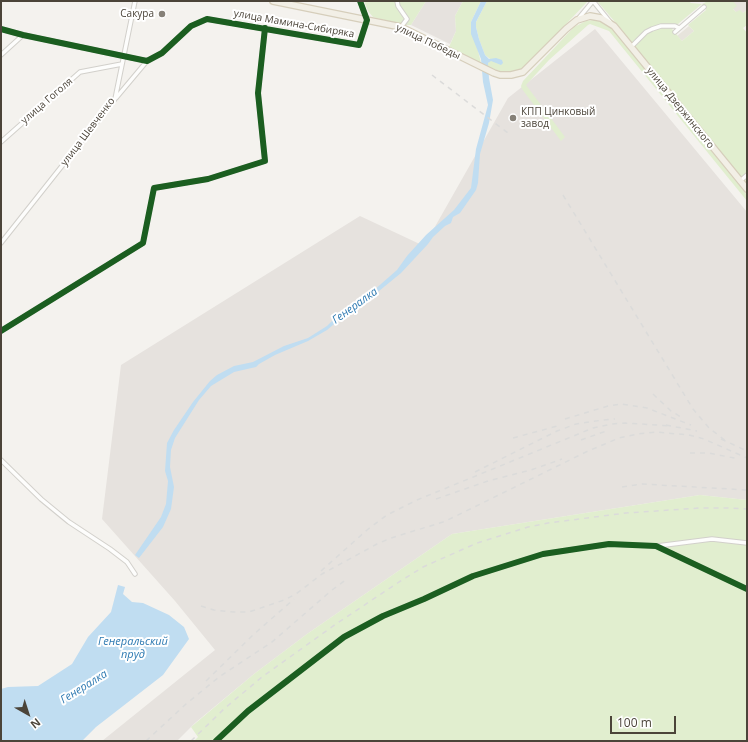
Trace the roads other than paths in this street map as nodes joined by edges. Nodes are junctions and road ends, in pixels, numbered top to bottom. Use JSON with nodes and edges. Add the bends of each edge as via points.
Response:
{"nodes":[{"id":1,"x":135,"y":1,"type":"edge"},
{"id":2,"x":273,"y":1,"type":"edge"},
{"id":3,"x":360,"y":1,"type":"edge"},
{"id":4,"x":396,"y":1,"type":"edge"},
{"id":5,"x":593,"y":1,"type":"edge"},
{"id":6,"x":704,"y":7,"type":"dead end"},
{"id":7,"x":367,"y":20,"type":"junction"},
{"id":8,"x":577,"y":20,"type":"junction"},
{"id":9,"x":614,"y":26,"type":"junction"},
{"id":10,"x":401,"y":27,"type":"junction"},
{"id":11,"x":265,"y":28,"type":"junction"},
{"id":12,"x":679,"y":28,"type":"junction"},
{"id":13,"x":1,"y":29,"type":"edge"},
{"id":14,"x":675,"y":32,"type":"dead end"},
{"id":15,"x":23,"y":35,"type":"junction"},
{"id":16,"x":630,"y":47,"type":"junction"},
{"id":17,"x":1,"y":55,"type":"edge"},
{"id":18,"x":124,"y":56,"type":"junction"},
{"id":19,"x":147,"y":61,"type":"junction"},
{"id":20,"x":122,"y":64,"type":"junction"},
{"id":21,"x":116,"y":99,"type":"junction"},
{"id":22,"x":1,"y":142,"type":"edge"},
{"id":23,"x":747,"y":175,"type":"edge"},
{"id":24,"x":740,"y":181,"type":"junction"},
{"id":25,"x":747,"y":189,"type":"edge"},
{"id":26,"x":1,"y":243,"type":"edge"},
{"id":27,"x":2,"y":330,"type":"edge"},
{"id":28,"x":1,"y":460,"type":"edge"},
{"id":29,"x":747,"y":543,"type":"edge"},
{"id":30,"x":656,"y":546,"type":"junction"},
{"id":31,"x":135,"y":574,"type":"dead end"},
{"id":32,"x":747,"y":589,"type":"edge"},
{"id":33,"x":216,"y":741,"type":"edge"}],
"edges":[{"from":1,"to":18,"type":"street","name":"улица Шевченко"},
{"from":2,"to":7,"type":"main road","name":"улица Победы"},
{"from":3,"to":7,"type":"street"},
{"from":4,"to":10,"type":"street","via":[[407,19]]},
{"from":5,"to":8,"type":"street"},
{"from":5,"to":9,"type":"street"},
{"from":6,"to":12,"type":"street"},
{"from":7,"to":10,"type":"main road","name":"улица Победы"},
{"from":7,"to":11,"type":"street","name":"улица Мамина-Сибиряка","via":[[359,45]]},
{"from":8,"to":9,"type":"main road","via":[[590,16],[601,18]]},
{"from":8,"to":10,"type":"main road","name":"улица Победы","via":[[523,72],[511,75],[494,73]]},
{"from":9,"to":16,"type":"main road","name":"улица Дзержинского"},
{"from":11,"to":19,"type":"street","name":"улица Мамина-Сибиряка","via":[[208,19],[192,26],[162,53]]},
{"from":11,"to":27,"type":"street","via":[[258,93],[265,161],[208,179],[154,188],[143,243]]},
{"from":12,"to":14,"type":"street"},
{"from":12,"to":16,"type":"street","via":[[661,26],[652,29]]},
{"from":13,"to":15,"type":"street"},
{"from":15,"to":17,"type":"street"},
{"from":15,"to":18,"type":"street"},
{"from":16,"to":24,"type":"main road","name":"улица Дзержинского"},
{"from":18,"to":19,"type":"street"},
{"from":18,"to":20,"type":"street","name":"улица Шевченко"},
{"from":19,"to":21,"type":"street"},
{"from":20,"to":21,"type":"street","name":"улица Шевченко"},
{"from":20,"to":22,"type":"street","name":"улица Гоголя","via":[[80,72]]},
{"from":21,"to":26,"type":"street","name":"улица Шевченко"},
{"from":23,"to":24,"type":"street"},
{"from":24,"to":25,"type":"main road","name":"улица Дзержинского"},
{"from":28,"to":31,"type":"street","via":[[69,522],[128,562]]},
{"from":29,"to":30,"type":"street","via":[[712,539]]},
{"from":30,"to":32,"type":"street"},
{"from":30,"to":33,"type":"street","via":[[609,544],[543,554],[473,576],[424,600],[383,616],[344,637],[248,711]]}]}
